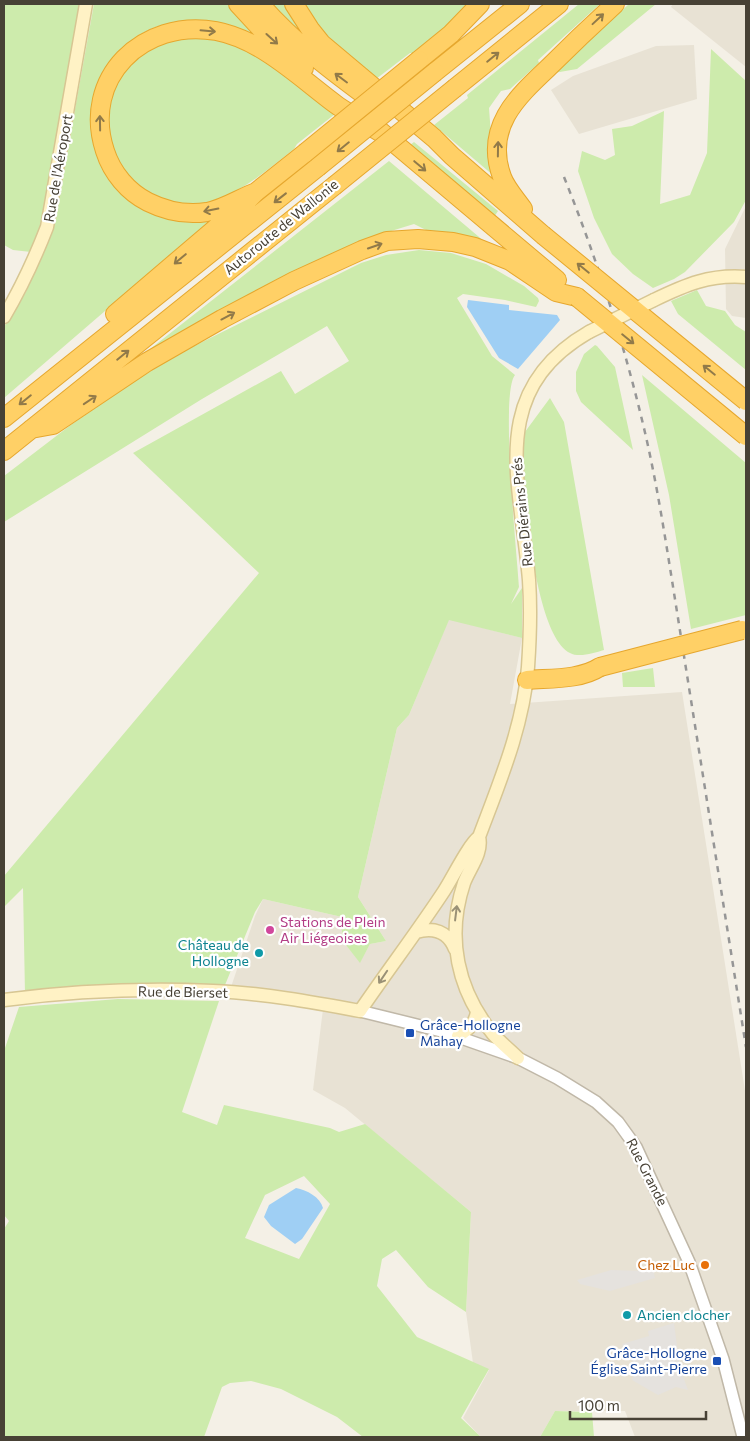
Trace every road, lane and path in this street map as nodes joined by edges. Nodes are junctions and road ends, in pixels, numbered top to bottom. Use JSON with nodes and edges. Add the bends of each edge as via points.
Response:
{"nodes":[{"id":1,"x":238,"y":4,"type":"edge"},
{"id":2,"x":260,"y":4,"type":"edge"},
{"id":3,"x":294,"y":4,"type":"edge"},
{"id":4,"x":480,"y":4,"type":"edge"},
{"id":5,"x":495,"y":4,"type":"edge"},
{"id":6,"x":520,"y":4,"type":"edge"},
{"id":7,"x":559,"y":4,"type":"edge"},
{"id":8,"x":615,"y":4,"type":"edge"},
{"id":9,"x":87,"y":6,"type":"edge"},
{"id":10,"x":451,"y":34,"type":"junction"},
{"id":11,"x":383,"y":134,"type":"junction"},
{"id":12,"x":452,"y":156,"type":"junction"},
{"id":13,"x":256,"y":192,"type":"junction"},
{"id":14,"x":509,"y":198,"type":"junction"},
{"id":15,"x":511,"y":252,"type":"junction"},
{"id":16,"x":746,"y":277,"type":"edge"},
{"id":17,"x":4,"y":317,"type":"edge"},
{"id":18,"x":74,"y":361,"type":"junction"},
{"id":19,"x":746,"y":401,"type":"edge"},
{"id":20,"x":4,"y":418,"type":"edge"},
{"id":21,"x":31,"y":430,"type":"junction"},
{"id":22,"x":746,"y":436,"type":"edge"},
{"id":23,"x":4,"y":452,"type":"edge"},
{"id":24,"x":744,"y":630,"type":"edge"},
{"id":25,"x":527,"y":674,"type":"junction"},
{"id":26,"x":479,"y":837,"type":"junction"},
{"id":27,"x":416,"y":932,"type":"junction"},
{"id":28,"x":455,"y":949,"type":"junction"},
{"id":29,"x":4,"y":1000,"type":"edge"},
{"id":30,"x":360,"y":1011,"type":"junction"},
{"id":31,"x":476,"y":1011,"type":"junction"},
{"id":32,"x":458,"y":1036,"type":"junction"},
{"id":33,"x":518,"y":1058,"type":"junction"},
{"id":34,"x":744,"y":1437,"type":"edge"}],
"edges":[{"from":1,"to":11,"type":"highway","one_way":true,"via":[[263,31]]},
{"from":12,"to":2,"type":"highway","one_way":true,"via":[[425,141],[316,58]]},
{"from":3,"to":12,"type":"highway","via":[[322,44]]},
{"from":4,"to":10,"type":"highway"},
{"from":5,"to":10,"type":"highway"},
{"from":6,"to":18,"type":"highway","name":"Autoroute de Wallonie","one_way":true,"bridge":true},
{"from":21,"to":7,"type":"highway","name":"Autoroute de Wallonie","one_way":true,"bridge":true},
{"from":14,"to":8,"type":"highway","one_way":true,"via":[[498,161],[497,145],[504,118],[520,95]]},
{"from":9,"to":17,"type":"main road","name":"Rue de l'Aéroport","via":[[47,227],[34,262]]},
{"from":10,"to":13,"type":"highway","bridge":true},
{"from":13,"to":11,"type":"highway","one_way":true,"via":[[220,208],[190,212],[154,205],[137,197],[126,186],[107,158],[100,129],[103,93],[109,78],[125,57],[146,41],[178,31],[216,31],[233,36],[268,54]]},
{"from":11,"to":15,"type":"highway","one_way":true},
{"from":12,"to":14,"type":"highway"},
{"from":13,"to":18,"type":"highway","one_way":true,"via":[[82,343]]},
{"from":19,"to":14,"type":"highway","one_way":true,"bridge":true,"via":[[543,235]]},
{"from":21,"to":15,"type":"highway","one_way":true,"via":[[53,425],[147,362],[222,319],[362,250],[387,242],[418,239]]},
{"from":15,"to":22,"type":"highway","one_way":true,"bridge":true,"via":[[556,292],[577,296]]},
{"from":16,"to":25,"type":"main road","name":"Rue Diérains Prés","bridge":true,"via":[[723,276],[701,280],[589,332],[568,345],[533,386],[519,423],[515,460],[529,580]]},
{"from":18,"to":20,"type":"highway","name":"Autoroute de Wallonie","one_way":true},
{"from":21,"to":23,"type":"highway","name":"Autoroute de Wallonie"},
{"from":24,"to":25,"type":"highway","bridge":true,"via":[[594,668]]},
{"from":25,"to":26,"type":"main road","name":"Rue Diérains Prés","via":[[516,736]]},
{"from":26,"to":27,"type":"main road","name":"Rue Diérains Prés","via":[[472,843]]},
{"from":28,"to":26,"type":"main road","name":"Rue Diérains Prés","one_way":true,"via":[[456,906],[480,847]]},
{"from":27,"to":28,"type":"main road","name":"Rue Diérains Prés","via":[[439,931],[450,938]]},
{"from":27,"to":30,"type":"main road","name":"Rue Diérains Prés","one_way":true},
{"from":28,"to":31,"type":"main road","name":"Rue Diérains Prés"},
{"from":29,"to":30,"type":"main road","name":"Rue de Bierset","via":[[150,989],[215,991]]},
{"from":30,"to":32,"type":"street","name":"Rue Grande"},
{"from":31,"to":32,"type":"main road","via":[[472,1025]]},
{"from":31,"to":33,"type":"main road","name":"Rue Diérains Prés","via":[[493,1034]]},
{"from":32,"to":33,"type":"street","name":"Rue Grande"},
{"from":33,"to":34,"type":"street","name":"Rue Grande","via":[[596,1102],[618,1122],[636,1147],[697,1281]]}]}
